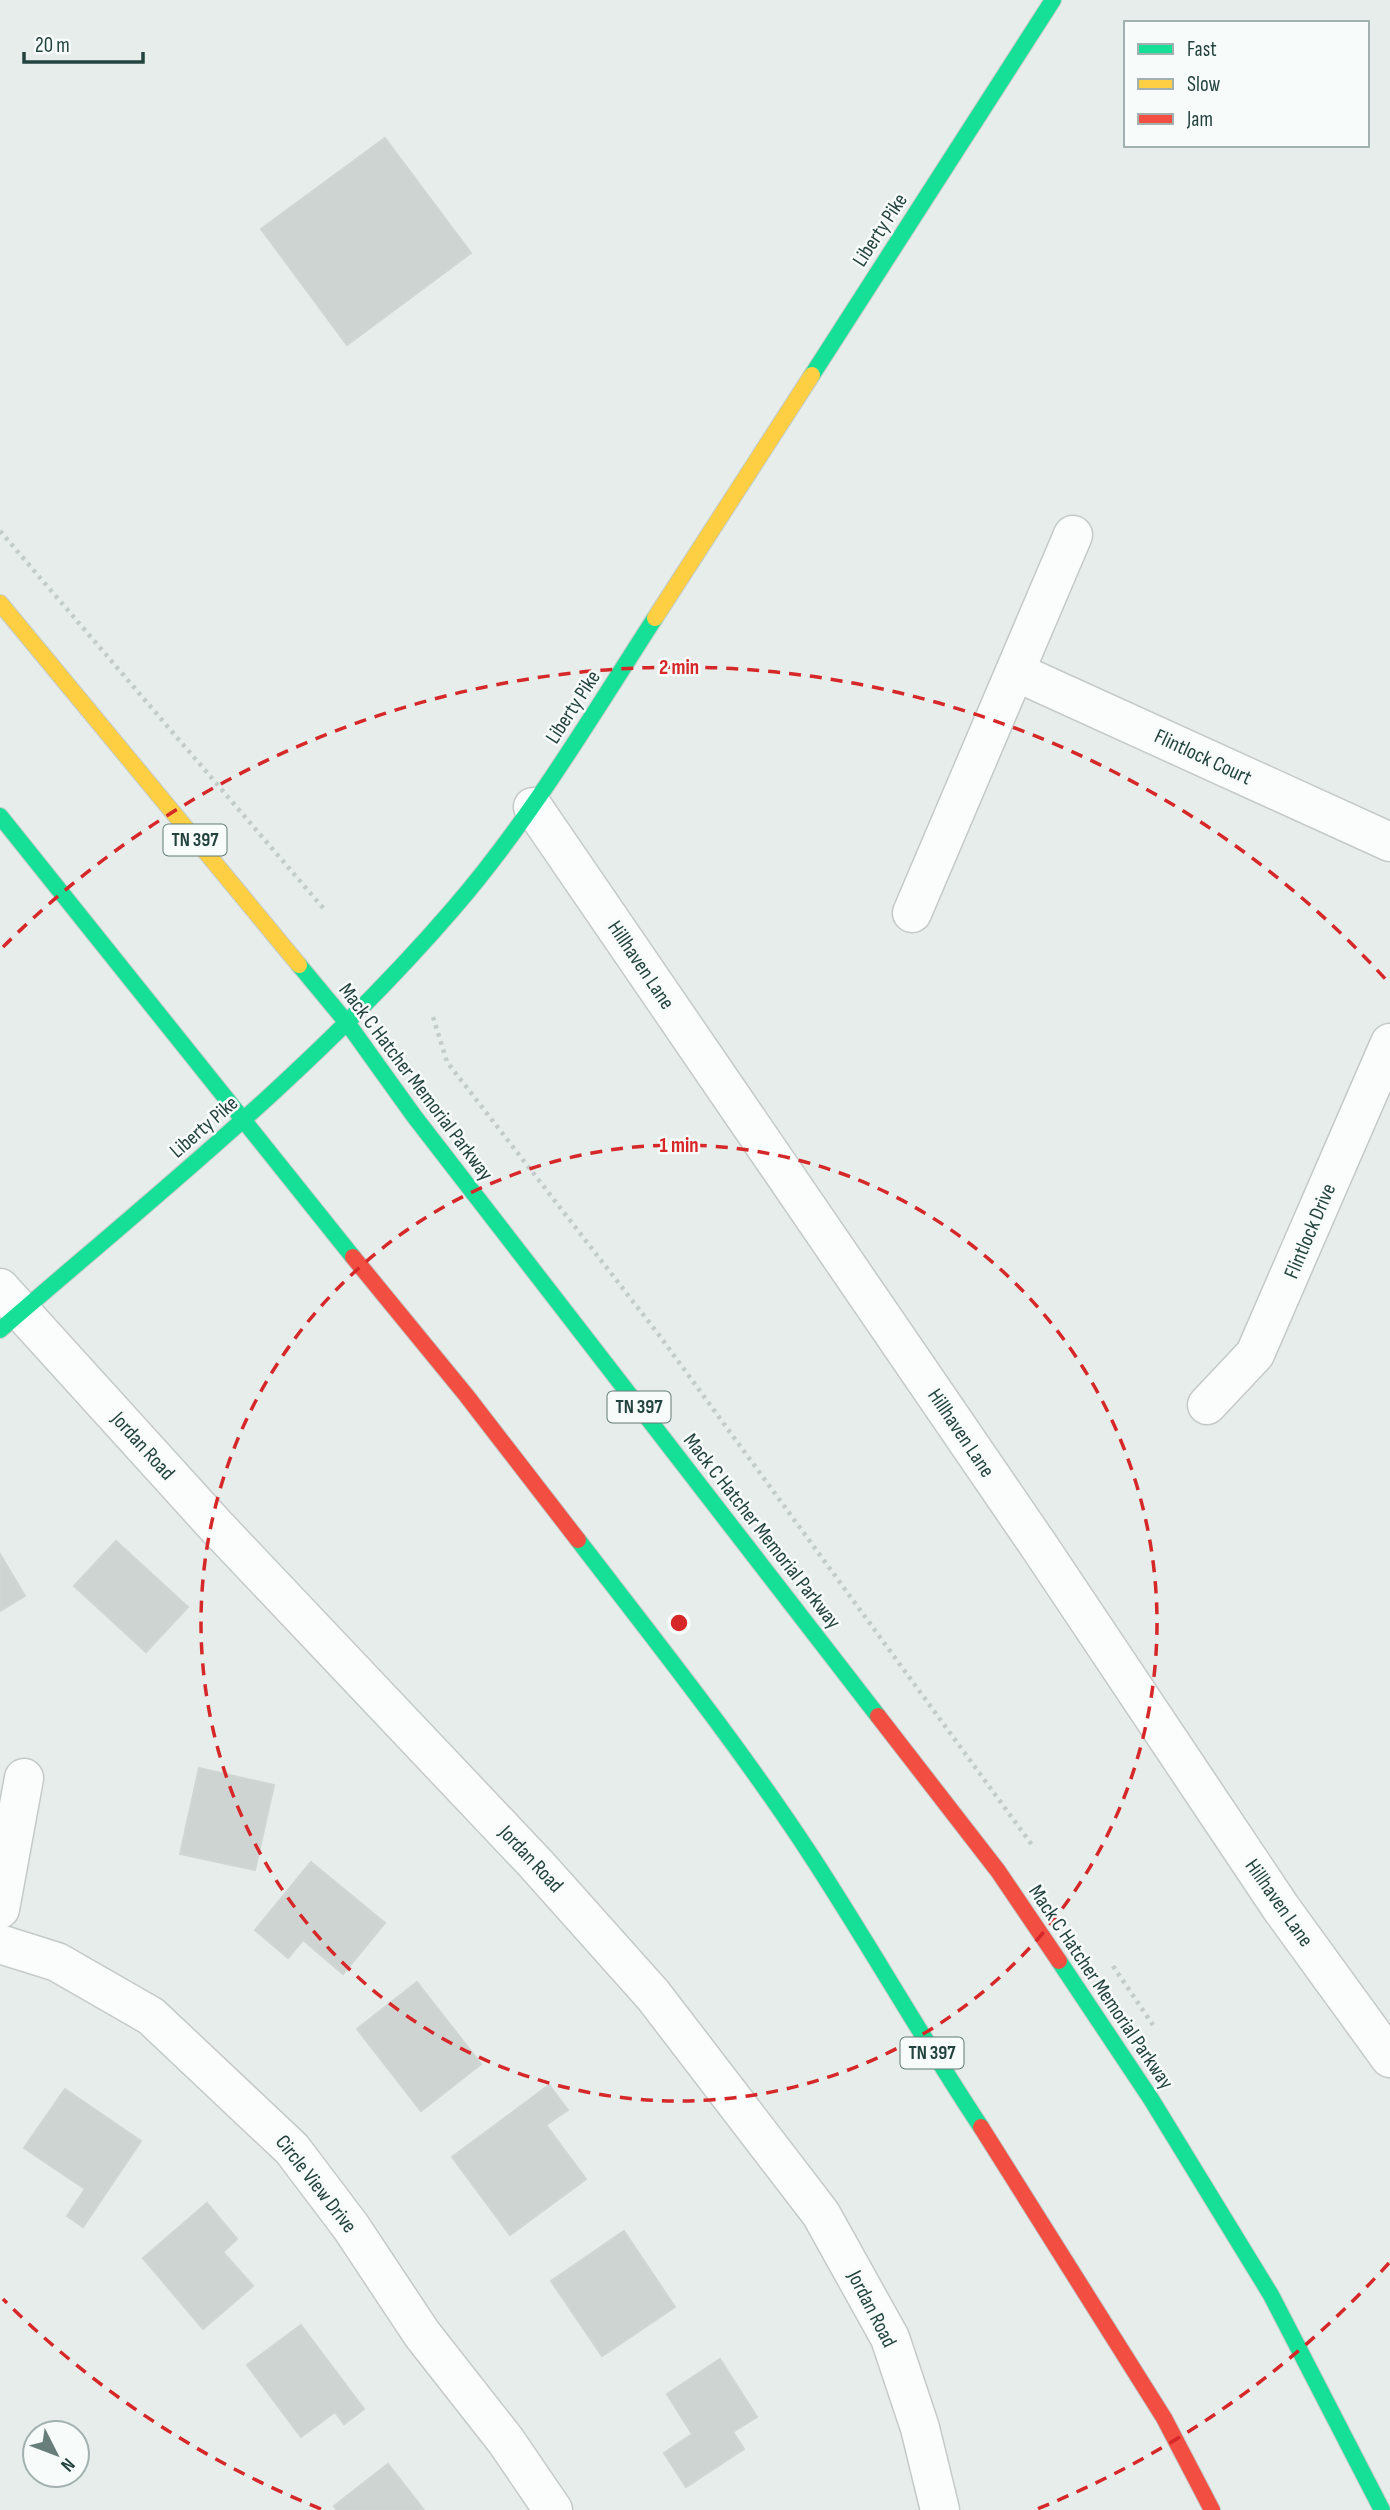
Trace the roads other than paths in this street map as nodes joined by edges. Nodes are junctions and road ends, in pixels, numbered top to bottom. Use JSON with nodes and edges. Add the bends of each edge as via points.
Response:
{"nodes":[{"id":1,"x":1054,"y":0,"type":"edge"},
{"id":2,"x":1073,"y":535,"type":"dead end"},
{"id":3,"x":0,"y":603,"type":"edge"},
{"id":4,"x":1016,"y":672,"type":"junction"},
{"id":5,"x":533,"y":807,"type":"junction"},
{"id":6,"x":0,"y":816,"type":"edge"},
{"id":7,"x":1390,"y":842,"type":"edge"},
{"id":8,"x":912,"y":913,"type":"dead end"},
{"id":9,"x":348,"y":1024,"type":"junction"},
{"id":10,"x":1390,"y":1043,"type":"edge"},
{"id":11,"x":244,"y":1120,"type":"junction"},
{"id":12,"x":7,"y":1310,"type":"edge"},
{"id":13,"x":1207,"y":1405,"type":"dead end"},
{"id":14,"x":24,"y":1778,"type":"dead end"},
{"id":15,"x":0,"y":1909,"type":"edge"},
{"id":16,"x":0,"y":1944,"type":"edge"},
{"id":17,"x":1390,"y":2058,"type":"edge"},
{"id":18,"x":553,"y":2510,"type":"edge"},
{"id":19,"x":940,"y":2510,"type":"edge"},
{"id":20,"x":1212,"y":2510,"type":"edge"},
{"id":21,"x":1381,"y":2510,"type":"edge"}],
"edges":[{"from":1,"to":5,"type":"main road","name":"Liberty Pike"},
{"from":2,"to":4,"type":"street"},
{"from":3,"to":9,"type":"main road","name":"Mack C Hatcher Memorial Parkway","number":"TN 397"},
{"from":4,"to":7,"type":"street","name":"Flintlock Court"},
{"from":4,"to":8,"type":"street"},
{"from":5,"to":9,"type":"main road","name":"Liberty Pike","via":[[454,908]]},
{"from":5,"to":17,"type":"street","name":"Hillhaven Lane","via":[[1281,1908]]},
{"from":6,"to":11,"type":"main road","number":"TN 397"},
{"from":9,"to":11,"type":"main road","name":"Liberty Pike"},
{"from":9,"to":21,"type":"main road","name":"Mack C Hatcher Memorial Parkway","number":"TN 397","via":[[414,1116],[998,1871],[1151,2099],[1271,2295]]},
{"from":10,"to":13,"type":"street","name":"Flintlock Drive","via":[[1255,1354]]},
{"from":11,"to":12,"type":"main road","name":"Liberty Pike"},
{"from":11,"to":20,"type":"main road","number":"TN 397","via":[[466,1395],[726,1732],[812,1857],[923,2039],[1035,2209],[1164,2418]]},
{"from":12,"to":19,"type":"street","name":"Jordan Road","via":[[536,1864],[653,1995],[821,2214],[890,2338],[920,2428]]},
{"from":14,"to":15,"type":"street"},
{"from":16,"to":18,"type":"street","name":"Circle View Drive","via":[[57,1962],[151,2016],[292,2149]]}]}
